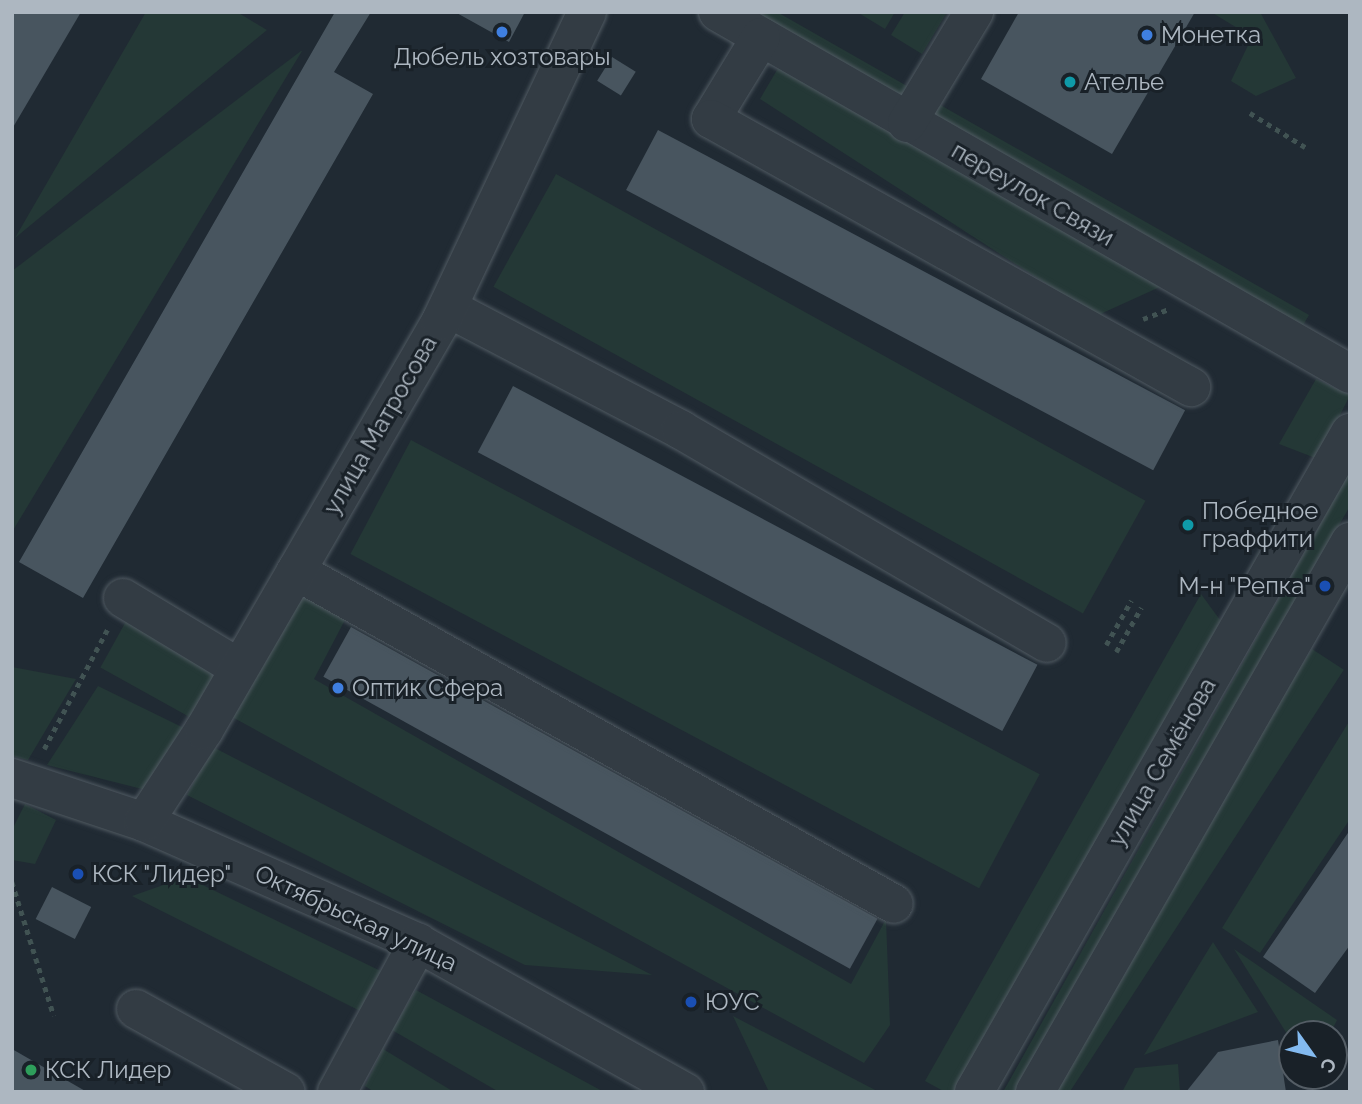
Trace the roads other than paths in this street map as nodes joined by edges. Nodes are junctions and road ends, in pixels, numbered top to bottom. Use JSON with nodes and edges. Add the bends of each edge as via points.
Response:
{"nodes":[{"id":1,"x":587,"y":12,"type":"edge"},
{"id":2,"x":974,"y":12,"type":"edge"},
{"id":3,"x":739,"y":21,"type":"edge"},
{"id":4,"x":907,"y":122,"type":"junction"},
{"id":5,"x":447,"y":308,"type":"junction"},
{"id":6,"x":1350,"y":374,"type":"edge"},
{"id":7,"x":1191,"y":387,"type":"dead end"},
{"id":8,"x":1350,"y":433,"type":"edge"},
{"id":9,"x":1350,"y":542,"type":"edge"},
{"id":10,"x":296,"y":571,"type":"junction"},
{"id":11,"x":123,"y":598,"type":"road end"},
{"id":12,"x":1047,"y":643,"type":"dead end"},
{"id":13,"x":239,"y":668,"type":"junction"},
{"id":14,"x":12,"y":778,"type":"edge"},
{"id":15,"x":144,"y":822,"type":"junction"},
{"id":16,"x":894,"y":904,"type":"dead end"},
{"id":17,"x":418,"y":943,"type":"junction"},
{"id":18,"x":136,"y":1009,"type":"dead end"},
{"id":19,"x":286,"y":1092,"type":"edge"},
{"id":20,"x":337,"y":1092,"type":"edge"},
{"id":21,"x":685,"y":1092,"type":"edge"},
{"id":22,"x":974,"y":1092,"type":"edge"},
{"id":23,"x":1035,"y":1092,"type":"edge"}],
"edges":[{"from":1,"to":5,"type":"street","name":"улица Матросова"},
{"from":2,"to":4,"type":"street"},
{"from":3,"to":4,"type":"street","name":"переулок Связи"},
{"from":3,"to":7,"type":"street","via":[[711,119]]},
{"from":4,"to":6,"type":"street","name":"переулок Связи"},
{"from":5,"to":10,"type":"street","name":"улица Матросова"},
{"from":5,"to":12,"type":"street","via":[[681,430]]},
{"from":8,"to":22,"type":"street","name":"улица Семёнова"},
{"from":9,"to":23,"type":"street"},
{"from":10,"to":13,"type":"street","name":"улица Матросова"},
{"from":10,"to":16,"type":"street"},
{"from":11,"to":13,"type":"street"},
{"from":13,"to":15,"type":"street","name":"улица Матросова"},
{"from":14,"to":15,"type":"street","name":"Октябрьская улица"},
{"from":15,"to":17,"type":"street","name":"Октябрьская улица"},
{"from":17,"to":20,"type":"street"},
{"from":17,"to":21,"type":"street","name":"Октябрьская улица"},
{"from":18,"to":19,"type":"street"}]}
